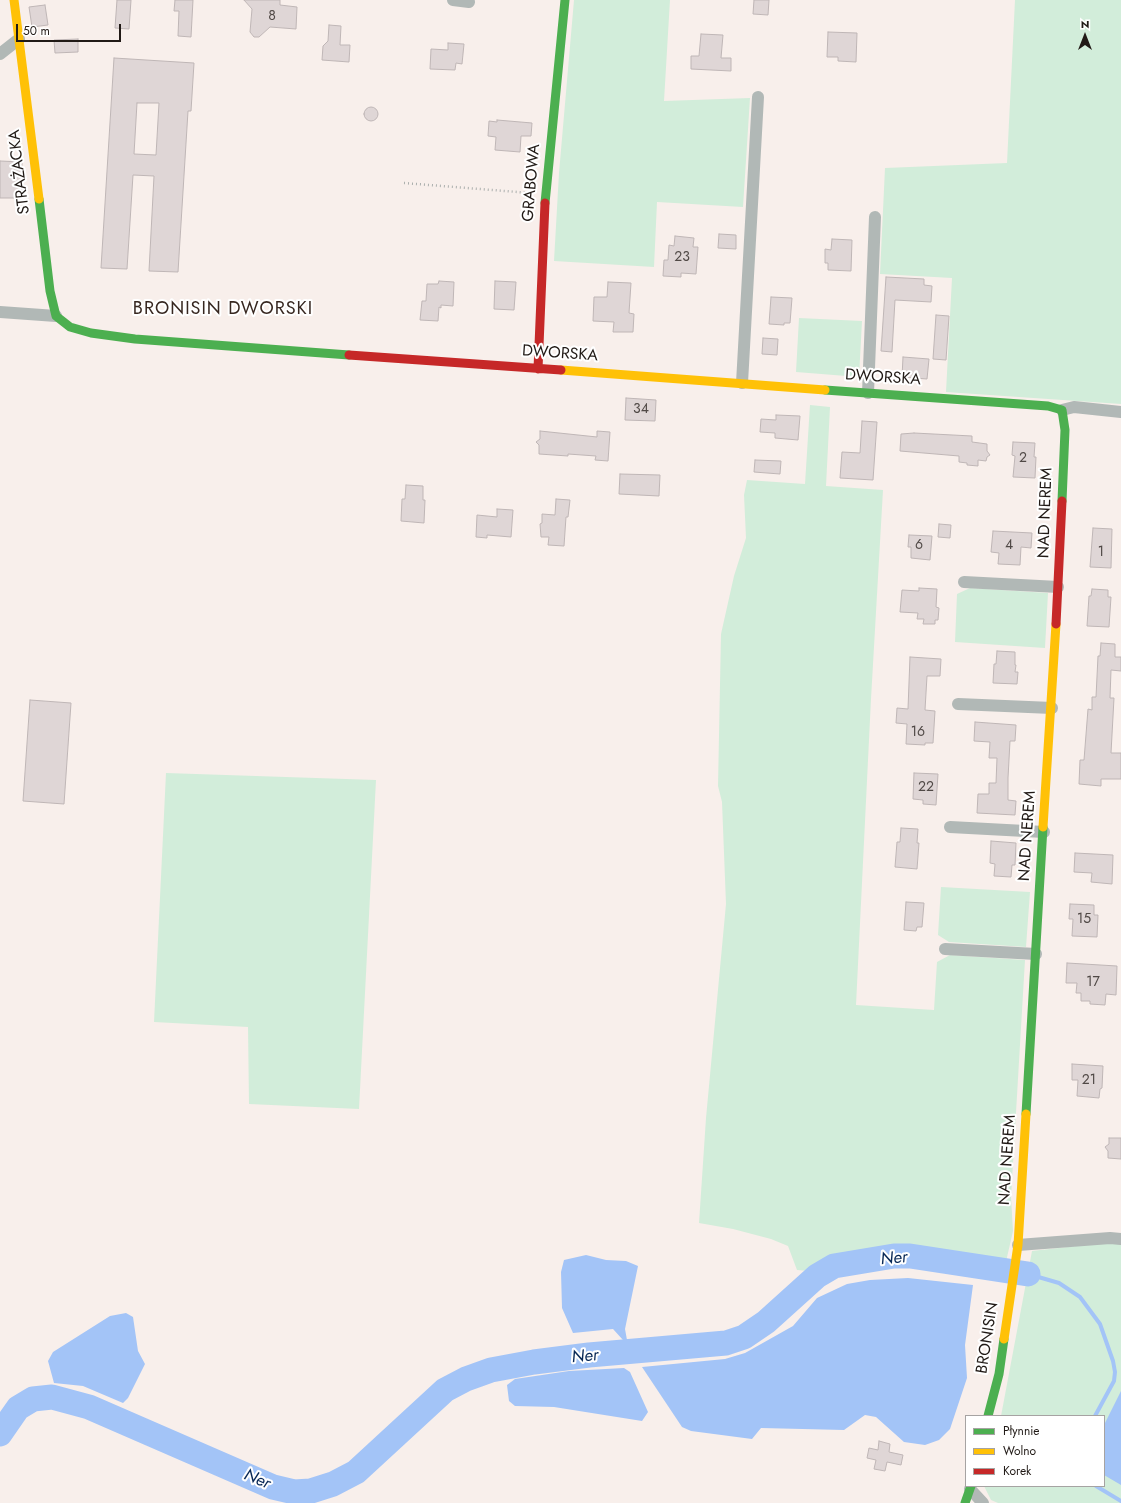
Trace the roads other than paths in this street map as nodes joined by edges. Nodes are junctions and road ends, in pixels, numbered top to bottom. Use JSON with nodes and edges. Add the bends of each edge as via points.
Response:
{"nodes":[{"id":1,"x":14,"y":0,"type":"edge"},
{"id":2,"x":453,"y":0,"type":"edge"},
{"id":3,"x":565,"y":0,"type":"edge"},
{"id":4,"x":468,"y":2,"type":"dead end"},
{"id":5,"x":19,"y":39,"type":"junction"},
{"id":6,"x":0,"y":54,"type":"edge"},
{"id":7,"x":758,"y":97,"type":"dead end"},
{"id":8,"x":875,"y":217,"type":"dead end"},
{"id":9,"x":0,"y":312,"type":"edge"},
{"id":10,"x":56,"y":316,"type":"junction"},
{"id":11,"x":538,"y":368,"type":"junction"},
{"id":12,"x":742,"y":384,"type":"junction"},
{"id":13,"x":868,"y":393,"type":"junction"},
{"id":14,"x":1062,"y":410,"type":"junction"},
{"id":15,"x":1121,"y":412,"type":"edge"},
{"id":16,"x":964,"y":582,"type":"dead end"},
{"id":17,"x":1058,"y":587,"type":"junction"},
{"id":18,"x":958,"y":704,"type":"dead end"},
{"id":19,"x":1052,"y":708,"type":"junction"},
{"id":20,"x":950,"y":826,"type":"dead end"},
{"id":21,"x":1044,"y":832,"type":"junction"},
{"id":22,"x":945,"y":949,"type":"dead end"},
{"id":23,"x":1036,"y":954,"type":"junction"},
{"id":24,"x":1121,"y":1239,"type":"edge"},
{"id":25,"x":1018,"y":1245,"type":"junction"},
{"id":26,"x":1015,"y":1264,"type":"joint"},
{"id":27,"x":988,"y":1415,"type":"edge"},
{"id":28,"x":971,"y":1488,"type":"edge"},
{"id":29,"x":965,"y":1503,"type":"edge"},
{"id":30,"x":982,"y":1503,"type":"edge"}],
"edges":[{"from":1,"to":5,"type":"street","name":"STRAŻACKA"},
{"from":2,"to":4,"type":"street"},
{"from":3,"to":11,"type":"street","name":"GRABOWA","via":[[545,194]]},
{"from":5,"to":6,"type":"street"},
{"from":5,"to":10,"type":"street","name":"STRAŻACKA","via":[[50,292]]},
{"from":7,"to":12,"type":"street"},
{"from":8,"to":13,"type":"street"},
{"from":9,"to":10,"type":"street"},
{"from":10,"to":11,"type":"street","name":"DWORSKA","via":[[70,327],[91,333],[135,338]]},
{"from":11,"to":12,"type":"street","name":"DWORSKA"},
{"from":12,"to":13,"type":"street","name":"DWORSKA"},
{"from":13,"to":14,"type":"street","name":"DWORSKA","via":[[1048,406]]},
{"from":14,"to":15,"type":"street","name":"DWORSKA","via":[[1074,407]]},
{"from":14,"to":17,"type":"street","name":"NAD NEREM","via":[[1065,430]]},
{"from":16,"to":17,"type":"street"},
{"from":17,"to":19,"type":"street","name":"NAD NEREM"},
{"from":18,"to":19,"type":"street"},
{"from":19,"to":21,"type":"street","name":"NAD NEREM"},
{"from":20,"to":21,"type":"street"},
{"from":21,"to":23,"type":"street","name":"NAD NEREM"},
{"from":22,"to":23,"type":"street"},
{"from":23,"to":25,"type":"street","name":"NAD NEREM"},
{"from":24,"to":25,"type":"street"},
{"from":25,"to":26,"type":"street","name":"NAD NEREM"},
{"from":26,"to":27,"type":"street","name":"BRONISIN","via":[[999,1374]]},
{"from":28,"to":29,"type":"street"},
{"from":28,"to":30,"type":"street"}]}
